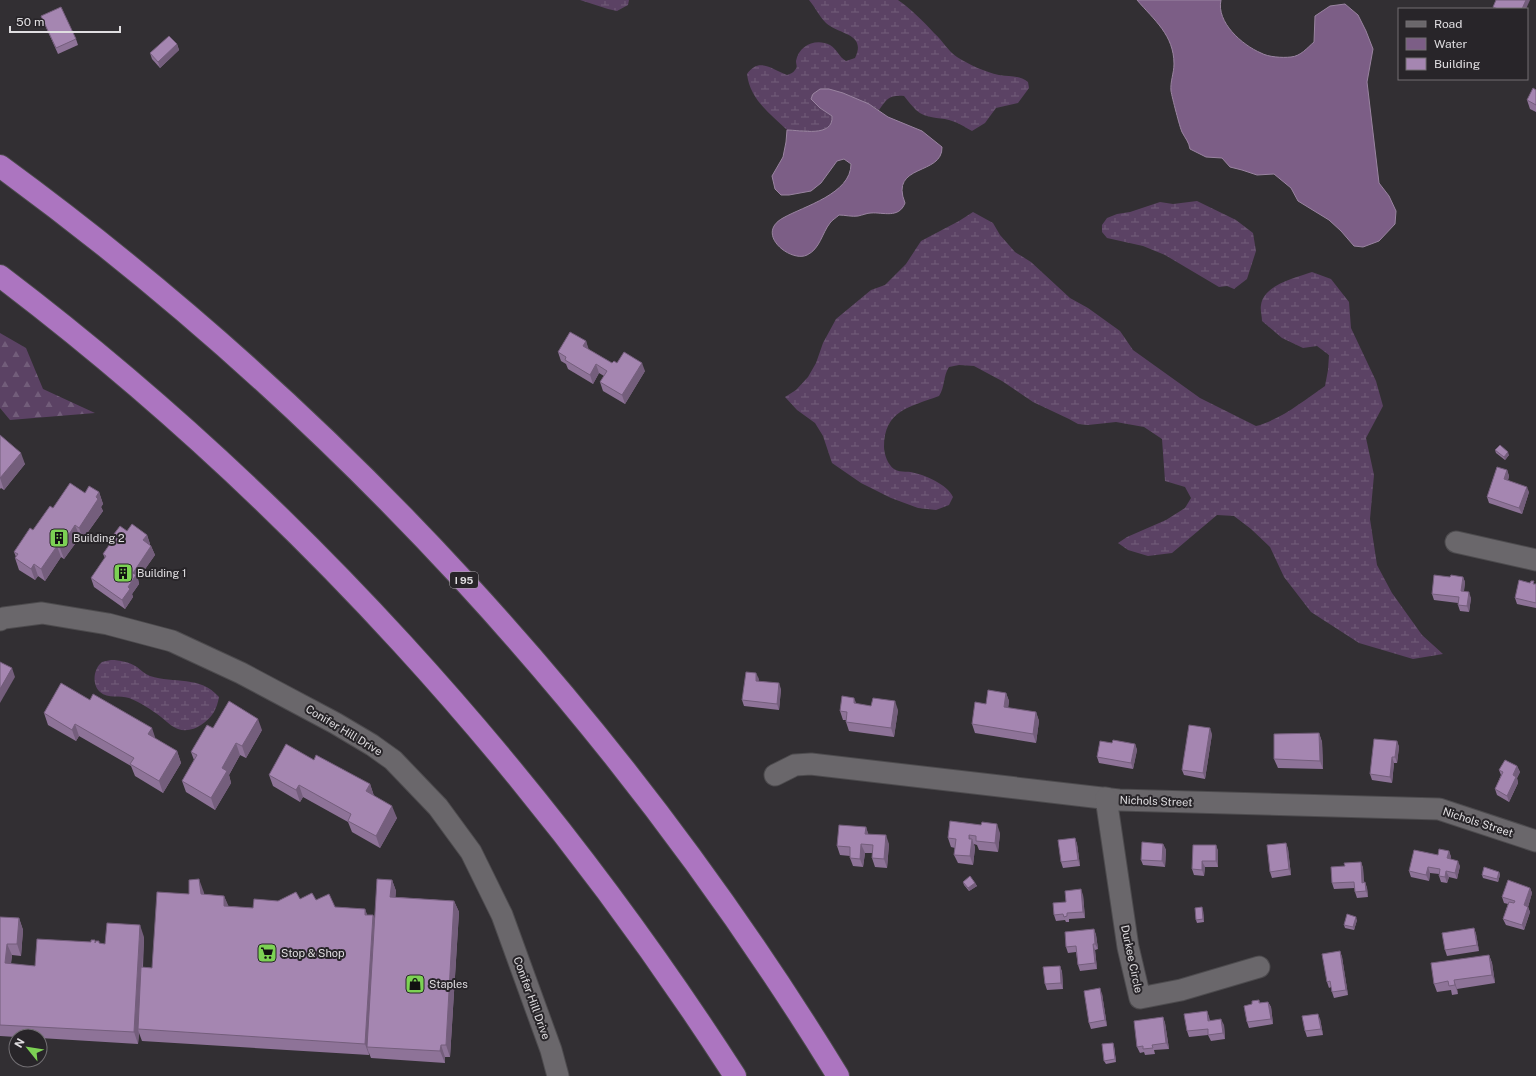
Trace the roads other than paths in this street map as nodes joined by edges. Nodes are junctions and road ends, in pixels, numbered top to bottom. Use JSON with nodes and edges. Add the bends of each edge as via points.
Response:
{"nodes":[{"id":1,"x":0,"y":166,"type":"edge"},
{"id":2,"x":0,"y":276,"type":"edge"},
{"id":3,"x":1456,"y":542,"type":"dead end"},
{"id":4,"x":1536,"y":560,"type":"edge"},
{"id":5,"x":0,"y":620,"type":"edge"},
{"id":6,"x":775,"y":775,"type":"dead end"},
{"id":7,"x":1106,"y":798,"type":"junction"},
{"id":8,"x":1536,"y":841,"type":"edge"},
{"id":9,"x":1260,"y":967,"type":"dead end"},
{"id":10,"x":558,"y":1076,"type":"edge"},
{"id":11,"x":735,"y":1076,"type":"edge"},
{"id":12,"x":838,"y":1076,"type":"edge"}],
"edges":[{"from":1,"to":12,"type":"highway","number":"I 95","via":[[113,252],[232,352],[324,438],[442,556],[553,682],[634,782],[726,905],[788,996]]},
{"from":2,"to":11,"type":"highway","via":[[100,355],[184,427],[269,506],[383,622],[486,738],[556,824],[655,956]]},
{"from":3,"to":4,"type":"street"},
{"from":5,"to":10,"type":"street","name":"Conifer Hill Drive","via":[[42,613],[108,624],[172,642],[242,673],[323,716],[393,760],[438,807],[471,852],[502,915]]},
{"from":6,"to":7,"type":"street","name":"Nichols Street","via":[[795,765],[811,764]]},
{"from":7,"to":8,"type":"street","name":"Nichols Street","via":[[1439,809]]},
{"from":7,"to":9,"type":"street","name":"Durkee Circle","via":[[1128,947],[1140,998],[1181,990]]}]}
